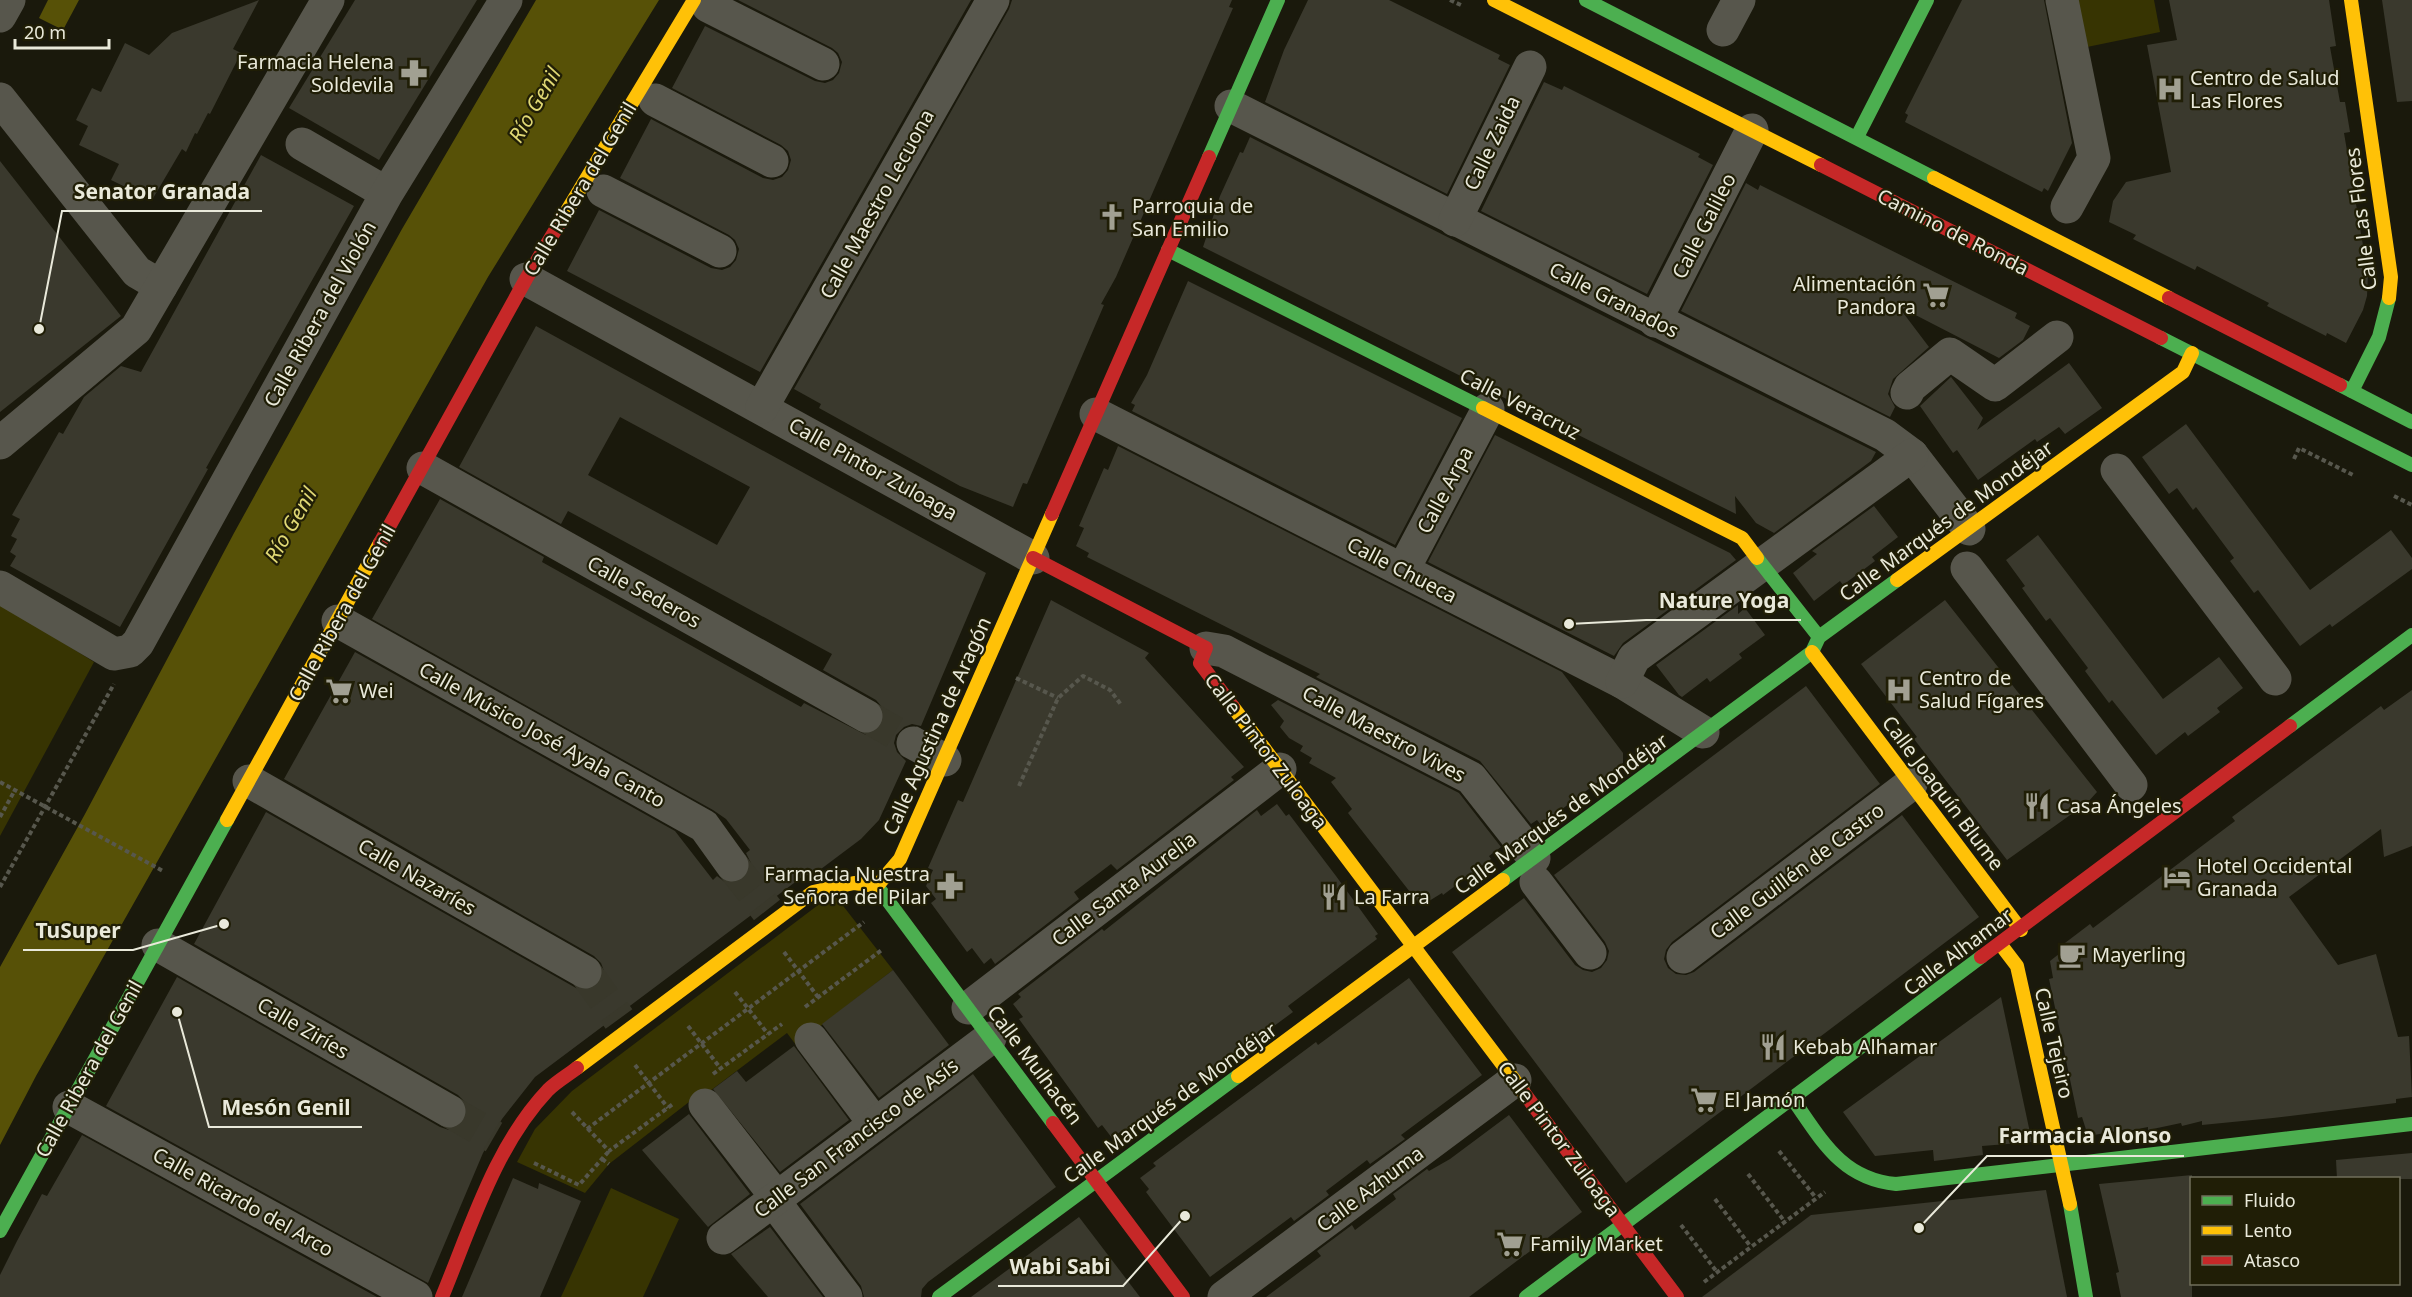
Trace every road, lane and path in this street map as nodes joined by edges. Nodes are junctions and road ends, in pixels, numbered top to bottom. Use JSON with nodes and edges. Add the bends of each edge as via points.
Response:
{"nodes":[{"id":1,"x":9,"y":0,"type":"edge"},
{"id":2,"x":328,"y":0,"type":"edge"},
{"id":3,"x":506,"y":0,"type":"edge"},
{"id":4,"x":993,"y":0,"type":"edge"},
{"id":5,"x":1278,"y":0,"type":"edge"},
{"id":6,"x":1494,"y":0,"type":"edge"},
{"id":7,"x":1586,"y":0,"type":"edge"},
{"id":8,"x":1739,"y":0,"type":"edge"},
{"id":9,"x":1928,"y":0,"type":"edge"},
{"id":10,"x":2062,"y":0,"type":"edge"},
{"id":11,"x":2351,"y":0,"type":"edge"},
{"id":12,"x":701,"y":3,"type":"edge"},
{"id":13,"x":0,"y":16,"type":"edge"},
{"id":14,"x":1723,"y":30,"type":"dead end"},
{"id":15,"x":823,"y":64,"type":"dead end"},
{"id":16,"x":1530,"y":67,"type":"dead end"},
{"id":17,"x":0,"y":99,"type":"edge"},
{"id":18,"x":655,"y":100,"type":"dead end"},
{"id":19,"x":1231,"y":106,"type":"junction"},
{"id":20,"x":1752,"y":130,"type":"junction"},
{"id":21,"x":1857,"y":137,"type":"junction"},
{"id":22,"x":302,"y":144,"type":"dead end"},
{"id":23,"x":772,"y":161,"type":"dead end"},
{"id":24,"x":1872,"y":164,"type":"dead end"},
{"id":25,"x":1882,"y":183,"type":"dead end"},
{"id":26,"x":603,"y":190,"type":"dead end"},
{"id":27,"x":383,"y":191,"type":"dead end"},
{"id":28,"x":1891,"y":201,"type":"junction"},
{"id":29,"x":2067,"y":207,"type":"dead end"},
{"id":30,"x":1455,"y":220,"type":"junction"},
{"id":31,"x":1168,"y":250,"type":"junction"},
{"id":32,"x":720,"y":251,"type":"dead end"},
{"id":33,"x":526,"y":279,"type":"junction"},
{"id":34,"x":161,"y":286,"type":"junction"},
{"id":35,"x":2209,"y":318,"type":"junction"},
{"id":36,"x":1655,"y":321,"type":"junction"},
{"id":37,"x":2057,"y":337,"type":"dead end"},
{"id":38,"x":2197,"y":344,"type":"junction"},
{"id":39,"x":2352,"y":392,"type":"junction"},
{"id":40,"x":1907,"y":393,"type":"dead end"},
{"id":41,"x":762,"y":407,"type":"junction"},
{"id":42,"x":1488,"y":409,"type":"junction"},
{"id":43,"x":1096,"y":414,"type":"junction"},
{"id":44,"x":2412,"y":422,"type":"edge"},
{"id":45,"x":2,"y":441,"type":"edge"},
{"id":46,"x":1912,"y":455,"type":"junction"},
{"id":47,"x":2294,"y":459,"type":"dead end"},
{"id":48,"x":2412,"y":465,"type":"edge"},
{"id":49,"x":423,"y":468,"type":"junction"},
{"id":50,"x":2117,"y":470,"type":"dead end"},
{"id":51,"x":2363,"y":480,"type":"dead end"},
{"id":52,"x":2392,"y":495,"type":"dead end"},
{"id":53,"x":2412,"y":505,"type":"edge"},
{"id":54,"x":1969,"y":529,"type":"junction"},
{"id":55,"x":1033,"y":558,"type":"junction"},
{"id":56,"x":1763,"y":564,"type":"junction"},
{"id":57,"x":1967,"y":568,"type":"dead end"},
{"id":58,"x":1403,"y":570,"type":"junction"},
{"id":59,"x":0,"y":587,"type":"edge"},
{"id":60,"x":338,"y":621,"type":"junction"},
{"id":61,"x":1819,"y":638,"type":"junction"},
{"id":62,"x":2409,"y":645,"type":"edge"},
{"id":63,"x":1206,"y":648,"type":"junction"},
{"id":64,"x":1812,"y":652,"type":"junction"},
{"id":65,"x":1010,"y":676,"type":"dead end"},
{"id":66,"x":2275,"y":679,"type":"dead end"},
{"id":67,"x":117,"y":680,"type":"dead end"},
{"id":68,"x":1622,"y":682,"type":"junction"},
{"id":69,"x":1058,"y":698,"type":"junction"},
{"id":70,"x":1122,"y":706,"type":"dead end"},
{"id":71,"x":866,"y":716,"type":"tunnel mouth"},
{"id":72,"x":1703,"y":732,"type":"junction"},
{"id":73,"x":914,"y":743,"type":"tunnel mouth"},
{"id":74,"x":945,"y":760,"type":"junction"},
{"id":75,"x":1280,"y":769,"type":"junction"},
{"id":76,"x":249,"y":781,"type":"junction"},
{"id":77,"x":0,"y":782,"type":"edge"},
{"id":78,"x":1911,"y":784,"type":"junction"},
{"id":79,"x":2131,"y":785,"type":"dead end"},
{"id":80,"x":1019,"y":786,"type":"dead end"},
{"id":81,"x":15,"y":790,"type":"junction"},
{"id":82,"x":45,"y":807,"type":"junction"},
{"id":83,"x":0,"y":817,"type":"edge"},
{"id":84,"x":732,"y":864,"type":"tunnel mouth"},
{"id":85,"x":1535,"y":870,"type":"junction"},
{"id":86,"x":167,"y":873,"type":"dead end"},
{"id":87,"x":0,"y":875,"type":"edge"},
{"id":88,"x":5,"y":878,"type":"junction"},
{"id":89,"x":877,"y":886,"type":"junction"},
{"id":90,"x":0,"y":887,"type":"edge"},
{"id":91,"x":867,"y":920,"type":"dead end"},
{"id":92,"x":774,"y":925,"type":"junction"},
{"id":93,"x":2021,"y":930,"type":"junction"},
{"id":94,"x":158,"y":945,"type":"junction"},
{"id":95,"x":2001,"y":945,"type":"junction"},
{"id":96,"x":886,"y":946,"type":"dead end"},
{"id":97,"x":1414,"y":946,"type":"junction"},
{"id":98,"x":1590,"y":953,"type":"dead end"},
{"id":99,"x":1683,"y":957,"type":"dead end"},
{"id":100,"x":799,"y":971,"type":"junction"},
{"id":101,"x":585,"y":972,"type":"tunnel mouth"},
{"id":102,"x":729,"y":984,"type":"dead end"},
{"id":103,"x":818,"y":997,"type":"junction"},
{"id":104,"x":968,"y":1008,"type":"junction"},
{"id":105,"x":748,"y":1009,"type":"junction"},
{"id":106,"x":683,"y":1019,"type":"dead end"},
{"id":107,"x":799,"y":1023,"type":"junction"},
{"id":108,"x":768,"y":1034,"type":"junction"},
{"id":109,"x":625,"y":1036,"type":"junction"},
{"id":110,"x":990,"y":1038,"type":"junction"},
{"id":111,"x":701,"y":1043,"type":"junction"},
{"id":112,"x":720,"y":1069,"type":"junction"},
{"id":113,"x":1515,"y":1080,"type":"junction"},
{"id":114,"x":648,"y":1083,"type":"junction"},
{"id":115,"x":698,"y":1094,"type":"junction"},
{"id":116,"x":1792,"y":1098,"type":"junction"},
{"id":117,"x":69,"y":1107,"type":"junction"},
{"id":118,"x":567,"y":1108,"type":"dead end"},
{"id":119,"x":668,"y":1108,"type":"junction"},
{"id":120,"x":449,"y":1111,"type":"tunnel mouth"},
{"id":121,"x":875,"y":1124,"type":"junction"},
{"id":122,"x":2412,"y":1124,"type":"edge"},
{"id":123,"x":587,"y":1129,"type":"junction"},
{"id":124,"x":510,"y":1147,"type":"junction"},
{"id":125,"x":609,"y":1151,"type":"junction"},
{"id":126,"x":1779,"y":1151,"type":"dead end"},
{"id":127,"x":602,"y":1159,"type":"junction"},
{"id":128,"x":609,"y":1164,"type":"dead end"},
{"id":129,"x":2062,"y":1165,"type":"junction"},
{"id":130,"x":1748,"y":1174,"type":"dead end"},
{"id":131,"x":1097,"y":1181,"type":"junction"},
{"id":132,"x":1832,"y":1186,"type":"dead end"},
{"id":133,"x":1816,"y":1198,"type":"junction"},
{"id":134,"x":775,"y":1199,"type":"junction"},
{"id":135,"x":1715,"y":1199,"type":"dead end"},
{"id":136,"x":1785,"y":1222,"type":"junction"},
{"id":137,"x":1624,"y":1225,"type":"junction"},
{"id":138,"x":1681,"y":1225,"type":"dead end"},
{"id":139,"x":0,"y":1232,"type":"edge"},
{"id":140,"x":723,"y":1238,"type":"dead end"},
{"id":141,"x":1751,"y":1247,"type":"junction"},
{"id":142,"x":1717,"y":1272,"type":"junction"},
{"id":143,"x":1696,"y":1288,"type":"dead end"},
{"id":144,"x":416,"y":1297,"type":"edge"},
{"id":145,"x":442,"y":1297,"type":"edge"},
{"id":146,"x":846,"y":1297,"type":"edge"},
{"id":147,"x":939,"y":1297,"type":"edge"},
{"id":148,"x":1183,"y":1297,"type":"edge"},
{"id":149,"x":1224,"y":1297,"type":"edge"},
{"id":150,"x":1526,"y":1297,"type":"edge"},
{"id":151,"x":1677,"y":1297,"type":"edge"},
{"id":152,"x":2086,"y":1297,"type":"edge"}],
"edges":[{"from":1,"to":13,"type":"street"},
{"from":2,"to":34,"type":"street"},
{"from":3,"to":59,"type":"street","name":"Calle Ribera del Violón","via":[[387,193],[138,643],[130,651],[114,654]]},
{"from":4,"to":41,"type":"street","name":"Calle Maestro Lecuona"},
{"from":5,"to":19,"type":"street","name":"Calle Agustina de Aragón"},
{"from":6,"to":20,"type":"street","name":"Camino de Ronda"},
{"from":7,"to":21,"type":"street","name":"Camino de Ronda"},
{"from":8,"to":14,"type":"street"},
{"from":9,"to":21,"type":"street"},
{"from":10,"to":29,"type":"street","via":[[2094,158]]},
{"from":11,"to":39,"type":"street","name":"Calle Las Flores","via":[[2391,278],[2382,336]]},
{"from":12,"to":15,"type":"street","name":"Calle Ribera del Genil"},
{"from":12,"to":33,"type":"street","name":"Calle Ribera del Genil"},
{"from":16,"to":30,"type":"street","name":"Calle Zaida"},
{"from":17,"to":34,"type":"street","via":[[137,272]]},
{"from":18,"to":23,"type":"street","name":"Calle Ribera del Genil"},
{"from":19,"to":30,"type":"street","name":"Calle Granados"},
{"from":19,"to":31,"type":"street","name":"Calle Agustina de Aragón"},
{"from":20,"to":28,"type":"street","name":"Camino de Ronda"},
{"from":20,"to":36,"type":"street","name":"Calle Galileo"},
{"from":21,"to":24,"type":"street"},
{"from":21,"to":35,"type":"street","name":"Camino de Ronda"},
{"from":22,"to":27,"type":"street"},
{"from":25,"to":28,"type":"street"},
{"from":26,"to":32,"type":"street","name":"Calle Ribera del Genil"},
{"from":28,"to":38,"type":"street","name":"Camino de Ronda"},
{"from":30,"to":36,"type":"street","name":"Calle Granados"},
{"from":31,"to":42,"type":"street","name":"Calle Veracruz"},
{"from":31,"to":43,"type":"street","name":"Calle Agustina de Aragón"},
{"from":33,"to":41,"type":"street","name":"Calle Pintor Zuloaga"},
{"from":33,"to":49,"type":"street","name":"Calle Ribera del Genil"},
{"from":34,"to":45,"type":"street","via":[[136,329]]},
{"from":35,"to":38,"type":"street","name":"Calle Marqués de Mondéjar"},
{"from":35,"to":39,"type":"street","name":"Camino de Ronda"},
{"from":36,"to":46,"type":"street","name":"Calle Granados","via":[[1885,435]]},
{"from":37,"to":40,"type":"street","via":[[1995,385],[1950,354]]},
{"from":38,"to":48,"type":"street","name":"Camino de Ronda"},
{"from":38,"to":54,"type":"street","name":"Calle Marqués de Mondéjar","via":[[2183,372]]},
{"from":39,"to":44,"type":"street","name":"Camino de Ronda"},
{"from":41,"to":55,"type":"street","name":"Calle Pintor Zuloaga"},
{"from":42,"to":56,"type":"street","name":"Calle Veracruz","via":[[1742,538]]},
{"from":42,"to":58,"type":"street","name":"Calle Arpa"},
{"from":43,"to":55,"type":"street","name":"Calle Agustina de Aragón"},
{"from":43,"to":58,"type":"street","name":"Calle Chueca"},
{"from":46,"to":54,"type":"street","name":"Calle Granados"},
{"from":46,"to":56,"type":"street"},
{"from":47,"to":51,"type":"path","via":[[2299,448]]},
{"from":49,"to":60,"type":"street","name":"Calle Ribera del Genil"},
{"from":49,"to":71,"type":"street","name":"Calle Sederos"},
{"from":50,"to":66,"type":"street"},
{"from":52,"to":53,"type":"path"},
{"from":54,"to":61,"type":"street","name":"Calle Marqués de Mondéjar"},
{"from":55,"to":63,"type":"street","name":"Calle Pintor Zuloaga"},
{"from":55,"to":74,"type":"street","name":"Calle Agustina de Aragón"},
{"from":56,"to":61,"type":"street","name":"Calle Veracruz"},
{"from":56,"to":68,"type":"street","via":[[1634,658]]},
{"from":57,"to":79,"type":"street"},
{"from":58,"to":68,"type":"street","name":"Calle Chueca"},
{"from":60,"to":76,"type":"street","name":"Calle Ribera del Genil"},
{"from":60,"to":84,"type":"street","name":"Calle Músico José Ayala Canto","via":[[705,826]]},
{"from":61,"to":64,"type":"street","name":"Calle Marqués de Mondéjar"},
{"from":62,"to":93,"type":"street","name":"Calle Alhamar"},
{"from":63,"to":75,"type":"street","name":"Calle Pintor Zuloaga","via":[[1200,663]]},
{"from":63,"to":85,"type":"street","name":"Calle Maestro Vives","via":[[1224,651],[1471,778]]},
{"from":64,"to":72,"type":"street","name":"Calle Marqués de Mondéjar"},
{"from":64,"to":78,"type":"street","name":"Calle Joaquín Blume"},
{"from":65,"to":69,"type":"path"},
{"from":67,"to":82,"type":"path"},
{"from":68,"to":72,"type":"street","name":"Calle Chueca"},
{"from":69,"to":70,"type":"path","via":[[1083,676],[1110,690]]},
{"from":69,"to":80,"type":"path"},
{"from":72,"to":85,"type":"street","name":"Calle Marqués de Mondéjar"},
{"from":73,"to":74,"type":"street"},
{"from":74,"to":89,"type":"street","name":"Calle Agustina de Aragón","via":[[900,860]]},
{"from":75,"to":97,"type":"street","name":"Calle Pintor Zuloaga"},
{"from":75,"to":104,"type":"street","name":"Calle Santa Aurelia"},
{"from":76,"to":94,"type":"street","name":"Calle Ribera del Genil"},
{"from":76,"to":101,"type":"street","name":"Calle Nazaríes"},
{"from":77,"to":81,"type":"path"},
{"from":78,"to":93,"type":"street","name":"Calle Joaquín Blume"},
{"from":78,"to":99,"type":"street","name":"Calle Guillén de Castro"},
{"from":81,"to":82,"type":"path"},
{"from":81,"to":83,"type":"path"},
{"from":82,"to":86,"type":"path"},
{"from":82,"to":88,"type":"path"},
{"from":85,"to":97,"type":"street","name":"Calle Marqués de Mondéjar"},
{"from":85,"to":98,"type":"street","name":"Calle Maestro Vives"},
{"from":87,"to":88,"type":"path"},
{"from":88,"to":90,"type":"path"},
{"from":89,"to":92,"type":"street","via":[[854,883],[813,892]]},
{"from":89,"to":104,"type":"street","name":"Calle Mulhacén"},
{"from":91,"to":100,"type":"path"},
{"from":92,"to":100,"type":"path"},
{"from":92,"to":109,"type":"street"},
{"from":93,"to":95,"type":"street","name":"Calle Alhamar"},
{"from":94,"to":117,"type":"street","name":"Calle Ribera del Genil"},
{"from":94,"to":120,"type":"street","name":"Calle Ziríes"},
{"from":95,"to":116,"type":"street","name":"Calle Alhamar"},
{"from":95,"to":129,"type":"street","name":"Calle Tejeiro","via":[[2017,966]]},
{"from":96,"to":103,"type":"path"},
{"from":97,"to":113,"type":"street","name":"Calle Pintor Zuloaga"},
{"from":97,"to":131,"type":"street","name":"Calle Marqués de Mondéjar"},
{"from":100,"to":103,"type":"path"},
{"from":100,"to":105,"type":"path"},
{"from":102,"to":105,"type":"path"},
{"from":103,"to":107,"type":"path"},
{"from":104,"to":110,"type":"street","name":"Calle Mulhacén"},
{"from":105,"to":108,"type":"path"},
{"from":105,"to":111,"type":"path"},
{"from":106,"to":111,"type":"path"},
{"from":107,"to":108,"type":"path"},
{"from":107,"to":121,"type":"street"},
{"from":108,"to":112,"type":"path"},
{"from":109,"to":114,"type":"path"},
{"from":109,"to":124,"type":"street","via":[[549,1089],[529,1111]]},
{"from":110,"to":121,"type":"street","name":"Calle San Francisco de Asís"},
{"from":110,"to":131,"type":"street","name":"Calle Mulhacén"},
{"from":111,"to":112,"type":"path"},
{"from":111,"to":114,"type":"path"},
{"from":112,"to":115,"type":"path"},
{"from":113,"to":137,"type":"street","name":"Calle Pintor Zuloaga"},
{"from":113,"to":149,"type":"street","name":"Calle Azhuma"},
{"from":114,"to":119,"type":"path"},
{"from":114,"to":123,"type":"path"},
{"from":115,"to":119,"type":"path"},
{"from":115,"to":134,"type":"street"},
{"from":116,"to":129,"type":"street","via":[[1842,1163],[1875,1181],[1896,1184]]},
{"from":116,"to":137,"type":"street","name":"Calle Alhamar"},
{"from":117,"to":139,"type":"street","name":"Calle Ribera del Genil"},
{"from":117,"to":144,"type":"street","name":"Calle Ricardo del Arco"},
{"from":118,"to":123,"type":"path"},
{"from":119,"to":125,"type":"path"},
{"from":121,"to":134,"type":"street","name":"Calle San Francisco de Asís"},
{"from":122,"to":129,"type":"street"},
{"from":123,"to":125,"type":"path"},
{"from":124,"to":127,"type":"path","via":[[579,1185]]},
{"from":124,"to":145,"type":"street"},
{"from":125,"to":127,"type":"path"},
{"from":126,"to":133,"type":"path"},
{"from":127,"to":128,"type":"path"},
{"from":129,"to":152,"type":"street","name":"Calle Tejeiro"},
{"from":130,"to":136,"type":"path"},
{"from":131,"to":147,"type":"street","name":"Calle Marqués de Mondéjar"},
{"from":131,"to":148,"type":"street","name":"Calle Mulhacén"},
{"from":132,"to":133,"type":"path"},
{"from":133,"to":136,"type":"path"},
{"from":134,"to":140,"type":"street","name":"Calle San Francisco de Asís"},
{"from":134,"to":146,"type":"street"},
{"from":135,"to":141,"type":"path"},
{"from":136,"to":141,"type":"path"},
{"from":137,"to":150,"type":"street","name":"Calle Alhamar"},
{"from":137,"to":151,"type":"street","name":"Calle Pintor Zuloaga"},
{"from":138,"to":142,"type":"path"},
{"from":141,"to":142,"type":"path"},
{"from":142,"to":143,"type":"path"}]}
